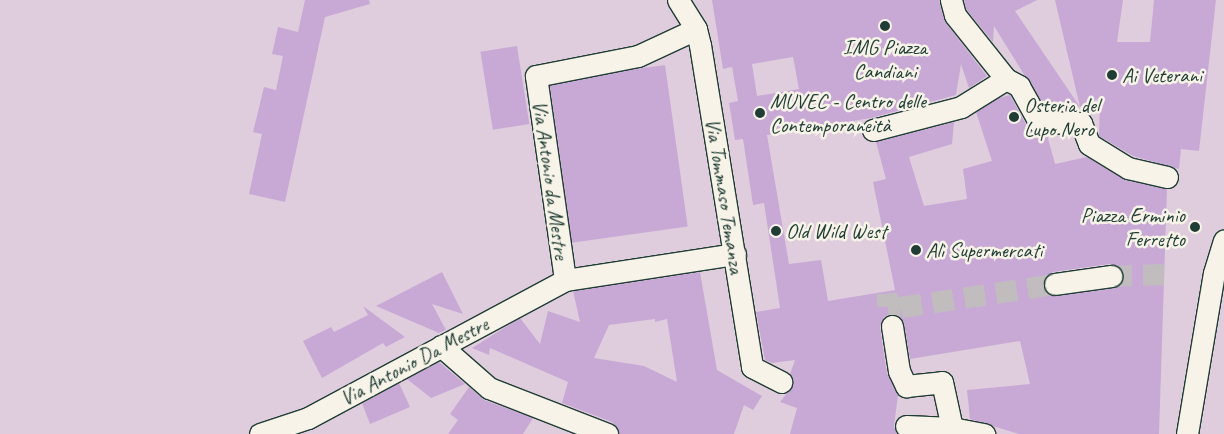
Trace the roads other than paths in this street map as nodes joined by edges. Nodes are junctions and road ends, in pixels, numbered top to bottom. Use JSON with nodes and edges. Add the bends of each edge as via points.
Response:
{"nodes":[{"id":1,"x":678,"y":0,"type":"edge"},
{"id":2,"x":951,"y":0,"type":"edge"},
{"id":3,"x":696,"y":29,"type":"junction"},
{"id":4,"x":1006,"y":79,"type":"junction"},
{"id":5,"x":873,"y":130,"type":"dead end"},
{"id":6,"x":1167,"y":177,"type":"dead end"},
{"id":7,"x":1224,"y":240,"type":"edge"},
{"id":8,"x":735,"y":254,"type":"junction"},
{"id":9,"x":1112,"y":276,"type":"tunnel mouth"},
{"id":10,"x":565,"y":280,"type":"junction"},
{"id":11,"x":1055,"y":284,"type":"tunnel mouth"},
{"id":12,"x":892,"y":326,"type":"dead end"},
{"id":13,"x":441,"y":346,"type":"junction"},
{"id":14,"x":781,"y":382,"type":"dead end"},
{"id":15,"x":906,"y":426,"type":"dead end"},
{"id":16,"x":952,"y":428,"type":"junction"},
{"id":17,"x":260,"y":434,"type":"edge"},
{"id":18,"x":607,"y":434,"type":"edge"},
{"id":19,"x":984,"y":434,"type":"edge"},
{"id":20,"x":1188,"y":434,"type":"edge"}],
"edges":[{"from":1,"to":3,"type":"street","name":"Via Tommaso Temanza"},
{"from":2,"to":4,"type":"street","via":[[955,15]]},
{"from":3,"to":8,"type":"street","name":"Via Tommaso Temanza"},
{"from":3,"to":10,"type":"street","name":"Via Antonio da Mestre","via":[[638,56],[536,76]]},
{"from":4,"to":5,"type":"street","via":[[961,107]]},
{"from":4,"to":6,"type":"street","via":[[1019,86],[1039,122],[1081,123],[1089,144],[1128,168]]},
{"from":7,"to":20,"type":"street","via":[[1214,273]]},
{"from":8,"to":10,"type":"street","name":"Via Antonio da Mestre"},
{"from":8,"to":14,"type":"street","name":"Via Tommaso Temanza","via":[[752,367]]},
{"from":9,"to":11,"type":"street"},
{"from":10,"to":13,"type":"street","name":"Via Antonio Da Mestre"},
{"from":12,"to":16,"type":"street","via":[[899,371],[906,386],[942,382]]},
{"from":13,"to":17,"type":"street","name":"Via Antonio Da Mestre","via":[[308,418]]},
{"from":13,"to":18,"type":"street","via":[[488,388]]},
{"from":15,"to":16,"type":"street"},
{"from":16,"to":19,"type":"street"}]}
